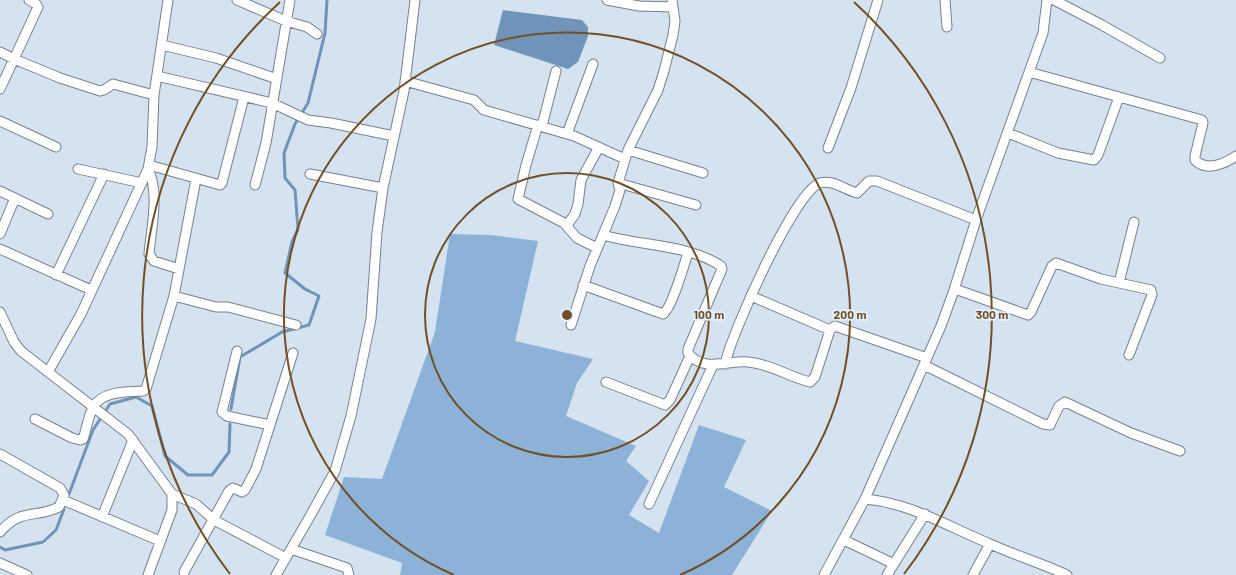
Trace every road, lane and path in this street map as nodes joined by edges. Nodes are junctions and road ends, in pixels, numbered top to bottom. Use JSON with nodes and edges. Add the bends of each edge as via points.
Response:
{"nodes":[{"id":1,"x":29,"y":0,"type":"edge"},
{"id":2,"x":168,"y":0,"type":"edge"},
{"id":3,"x":237,"y":0,"type":"edge"},
{"id":4,"x":290,"y":0,"type":"edge"},
{"id":5,"x":415,"y":0,"type":"edge"},
{"id":6,"x":608,"y":0,"type":"edge"},
{"id":7,"x":878,"y":0,"type":"edge"},
{"id":8,"x":945,"y":0,"type":"edge"},
{"id":9,"x":1047,"y":0,"type":"edge"},
{"id":10,"x":1054,"y":0,"type":"edge"},
{"id":11,"x":672,"y":4,"type":"edge"},
{"id":12,"x":286,"y":21,"type":"junction"},
{"id":13,"x":947,"y":27,"type":"dead end"},
{"id":14,"x":317,"y":34,"type":"dead end"},
{"id":15,"x":162,"y":44,"type":"junction"},
{"id":16,"x":0,"y":52,"type":"edge"},
{"id":17,"x":1160,"y":58,"type":"dead end"},
{"id":18,"x":14,"y":59,"type":"junction"},
{"id":19,"x":593,"y":64,"type":"dead end"},
{"id":20,"x":556,"y":71,"type":"dead end"},
{"id":21,"x":1029,"y":72,"type":"junction"},
{"id":22,"x":157,"y":76,"type":"junction"},
{"id":23,"x":277,"y":79,"type":"junction"},
{"id":24,"x":405,"y":81,"type":"junction"},
{"id":25,"x":0,"y":89,"type":"edge"},
{"id":26,"x":154,"y":95,"type":"junction"},
{"id":27,"x":244,"y":97,"type":"junction"},
{"id":28,"x":1119,"y":97,"type":"junction"},
{"id":29,"x":272,"y":103,"type":"junction"},
{"id":30,"x":0,"y":121,"type":"edge"},
{"id":31,"x":540,"y":126,"type":"junction"},
{"id":32,"x":1008,"y":133,"type":"junction"},
{"id":33,"x":567,"y":134,"type":"junction"},
{"id":34,"x":394,"y":136,"type":"junction"},
{"id":35,"x":56,"y":147,"type":"dead end"},
{"id":36,"x":599,"y":147,"type":"junction"},
{"id":37,"x":828,"y":148,"type":"dead end"},
{"id":38,"x":628,"y":150,"type":"junction"},
{"id":39,"x":1236,"y":156,"type":"edge"},
{"id":40,"x":625,"y":159,"type":"junction"},
{"id":41,"x":149,"y":167,"type":"junction"},
{"id":42,"x":78,"y":168,"type":"dead end"},
{"id":43,"x":703,"y":173,"type":"dead end"},
{"id":44,"x":104,"y":174,"type":"junction"},
{"id":45,"x":310,"y":174,"type":"dead end"},
{"id":46,"x":196,"y":179,"type":"junction"},
{"id":47,"x":142,"y":182,"type":"junction"},
{"id":48,"x":618,"y":183,"type":"junction"},
{"id":49,"x":255,"y":185,"type":"dead end"},
{"id":50,"x":383,"y":188,"type":"junction"},
{"id":51,"x":0,"y":191,"type":"edge"},
{"id":52,"x":15,"y":198,"type":"junction"},
{"id":53,"x":696,"y":205,"type":"dead end"},
{"id":54,"x":48,"y":214,"type":"dead end"},
{"id":55,"x":976,"y":220,"type":"junction"},
{"id":56,"x":1134,"y":222,"type":"dead end"},
{"id":57,"x":567,"y":225,"type":"junction"},
{"id":58,"x":0,"y":234,"type":"edge"},
{"id":59,"x":603,"y":235,"type":"junction"},
{"id":60,"x":597,"y":248,"type":"junction"},
{"id":61,"x":0,"y":249,"type":"edge"},
{"id":62,"x":688,"y":253,"type":"junction"},
{"id":63,"x":179,"y":269,"type":"junction"},
{"id":64,"x":56,"y":274,"type":"junction"},
{"id":65,"x":1119,"y":283,"type":"junction"},
{"id":66,"x":583,"y":285,"type":"junction"},
{"id":67,"x":954,"y":289,"type":"junction"},
{"id":68,"x":91,"y":290,"type":"junction"},
{"id":69,"x":174,"y":296,"type":"junction"},
{"id":70,"x":751,"y":296,"type":"junction"},
{"id":71,"x":0,"y":312,"type":"edge"},
{"id":72,"x":296,"y":325,"type":"dead end"},
{"id":73,"x":571,"y":325,"type":"dead end"},
{"id":74,"x":830,"y":330,"type":"junction"},
{"id":75,"x":237,"y":351,"type":"dead end"},
{"id":76,"x":293,"y":353,"type":"dead end"},
{"id":77,"x":1130,"y":355,"type":"dead end"},
{"id":78,"x":690,"y":356,"type":"junction"},
{"id":79,"x":926,"y":361,"type":"junction"},
{"id":80,"x":725,"y":364,"type":"junction"},
{"id":81,"x":713,"y":366,"type":"junction"},
{"id":82,"x":48,"y":372,"type":"junction"},
{"id":83,"x":606,"y":382,"type":"dead end"},
{"id":84,"x":95,"y":408,"type":"junction"},
{"id":85,"x":35,"y":419,"type":"dead end"},
{"id":86,"x":270,"y":425,"type":"junction"},
{"id":87,"x":133,"y":440,"type":"junction"},
{"id":88,"x":1180,"y":452,"type":"dead end"},
{"id":89,"x":0,"y":454,"type":"edge"},
{"id":90,"x":172,"y":494,"type":"junction"},
{"id":91,"x":865,"y":499,"type":"junction"},
{"id":92,"x":63,"y":500,"type":"junction"},
{"id":93,"x":649,"y":504,"type":"dead end"},
{"id":94,"x":924,"y":514,"type":"junction"},
{"id":95,"x":102,"y":517,"type":"junction"},
{"id":96,"x":214,"y":520,"type":"junction"},
{"id":97,"x":0,"y":532,"type":"edge"},
{"id":98,"x":844,"y":540,"type":"junction"},
{"id":99,"x":160,"y":541,"type":"junction"},
{"id":100,"x":990,"y":544,"type":"junction"},
{"id":101,"x":291,"y":549,"type":"junction"},
{"id":102,"x":286,"y":558,"type":"junction"},
{"id":103,"x":0,"y":562,"type":"edge"},
{"id":104,"x":894,"y":564,"type":"junction"},
{"id":105,"x":184,"y":572,"type":"dead end"},
{"id":106,"x":27,"y":575,"type":"edge"},
{"id":107,"x":148,"y":575,"type":"edge"},
{"id":108,"x":276,"y":575,"type":"edge"},
{"id":109,"x":349,"y":575,"type":"edge"},
{"id":110,"x":824,"y":575,"type":"edge"},
{"id":111,"x":887,"y":575,"type":"edge"},
{"id":112,"x":973,"y":575,"type":"edge"},
{"id":113,"x":1067,"y":575,"type":"edge"}],
"edges":[{"from":1,"to":18,"type":"street","via":[[38,7]]},
{"from":2,"to":15,"type":"street"},
{"from":3,"to":12,"type":"street"},
{"from":4,"to":12,"type":"street"},
{"from":5,"to":24,"type":"street"},
{"from":6,"to":11,"type":"street","via":[[639,6]]},
{"from":7,"to":37,"type":"street","via":[[851,88]]},
{"from":8,"to":13,"type":"street"},
{"from":9,"to":21,"type":"street","via":[[1043,33]]},
{"from":10,"to":17,"type":"street"},
{"from":11,"to":38,"type":"street","via":[[675,21],[664,72],[658,90]]},
{"from":12,"to":14,"type":"street","via":[[307,27]]},
{"from":12,"to":23,"type":"street"},
{"from":15,"to":22,"type":"street"},
{"from":15,"to":23,"type":"street","via":[[216,58]]},
{"from":16,"to":18,"type":"street"},
{"from":18,"to":25,"type":"street"},
{"from":18,"to":26,"type":"street","via":[[100,91],[113,84]]},
{"from":19,"to":33,"type":"street"},
{"from":20,"to":31,"type":"street"},
{"from":21,"to":28,"type":"street"},
{"from":21,"to":32,"type":"street"},
{"from":22,"to":26,"type":"street"},
{"from":22,"to":27,"type":"street"},
{"from":23,"to":29,"type":"street"},
{"from":24,"to":31,"type":"street","via":[[474,100],[484,110]]},
{"from":24,"to":34,"type":"street"},
{"from":26,"to":41,"type":"street"},
{"from":27,"to":29,"type":"street"},
{"from":27,"to":46,"type":"street","via":[[222,182],[216,184]]},
{"from":28,"to":32,"type":"street","via":[[1094,160],[1058,153]]},
{"from":28,"to":39,"type":"street","via":[[1202,120],[1204,123],[1195,156],[1198,163],[1216,166]]},
{"from":29,"to":34,"type":"street","via":[[308,120]]},
{"from":29,"to":49,"type":"street","via":[[266,143]]},
{"from":30,"to":35,"type":"street"},
{"from":31,"to":33,"type":"street"},
{"from":31,"to":57,"type":"street","via":[[518,199]]},
{"from":32,"to":55,"type":"street"},
{"from":33,"to":36,"type":"street"},
{"from":34,"to":50,"type":"street"},
{"from":36,"to":40,"type":"street"},
{"from":36,"to":57,"type":"street","via":[[581,180],[575,214]]},
{"from":38,"to":40,"type":"street"},
{"from":38,"to":43,"type":"street"},
{"from":40,"to":48,"type":"street"},
{"from":41,"to":46,"type":"street"},
{"from":41,"to":47,"type":"street"},
{"from":41,"to":63,"type":"street","via":[[154,213],[149,254],[154,261]]},
{"from":42,"to":44,"type":"street"},
{"from":44,"to":47,"type":"street"},
{"from":44,"to":64,"type":"street"},
{"from":45,"to":50,"type":"street"},
{"from":46,"to":63,"type":"street"},
{"from":47,"to":68,"type":"street"},
{"from":48,"to":53,"type":"street"},
{"from":48,"to":59,"type":"street","via":[[620,190]]},
{"from":50,"to":101,"type":"street","via":[[371,319],[351,416],[335,470]]},
{"from":51,"to":52,"type":"street"},
{"from":52,"to":54,"type":"street"},
{"from":52,"to":58,"type":"street"},
{"from":55,"to":67,"type":"street"},
{"from":55,"to":70,"type":"street","via":[[876,181],[870,181],[857,193],[836,184],[819,183],[812,188],[779,237]]},
{"from":56,"to":65,"type":"street"},
{"from":57,"to":60,"type":"street","via":[[577,238]]},
{"from":59,"to":60,"type":"street"},
{"from":59,"to":62,"type":"street"},
{"from":60,"to":66,"type":"street"},
{"from":61,"to":64,"type":"street"},
{"from":62,"to":66,"type":"street","via":[[663,314]]},
{"from":62,"to":78,"type":"street","via":[[718,264],[722,269],[688,349]]},
{"from":63,"to":69,"type":"street"},
{"from":64,"to":68,"type":"street"},
{"from":65,"to":67,"type":"street","via":[[1056,263],[1052,266],[1028,315]]},
{"from":65,"to":77,"type":"street","via":[[1152,292]]},
{"from":66,"to":73,"type":"street"},
{"from":67,"to":79,"type":"street"},
{"from":68,"to":82,"type":"street","via":[[81,314]]},
{"from":69,"to":72,"type":"street"},
{"from":69,"to":84,"type":"street","via":[[146,389],[107,396],[98,401]]},
{"from":70,"to":74,"type":"street"},
{"from":70,"to":80,"type":"street","via":[[729,347]]},
{"from":71,"to":82,"type":"street","via":[[21,351]]},
{"from":74,"to":79,"type":"street","via":[[832,327],[840,327]]},
{"from":74,"to":80,"type":"street","via":[[815,377],[810,382],[762,364]]},
{"from":75,"to":86,"type":"street","via":[[222,412],[227,416]]},
{"from":76,"to":86,"type":"street"},
{"from":78,"to":81,"type":"street"},
{"from":78,"to":83,"type":"street","via":[[670,400],[664,404]]},
{"from":79,"to":88,"type":"street","via":[[1043,424],[1050,425],[1059,406],[1065,402],[1131,433]]},
{"from":79,"to":91,"type":"street"},
{"from":80,"to":81,"type":"street"},
{"from":81,"to":93,"type":"street"},
{"from":82,"to":84,"type":"street"},
{"from":84,"to":85,"type":"street","via":[[80,440]]},
{"from":84,"to":87,"type":"street"},
{"from":86,"to":96,"type":"street","via":[[256,470],[245,490],[242,492],[231,488]]},
{"from":87,"to":90,"type":"street"},
{"from":87,"to":95,"type":"street"},
{"from":89,"to":92,"type":"street","via":[[60,488],[64,495]]},
{"from":90,"to":96,"type":"street","via":[[196,504]]},
{"from":90,"to":99,"type":"street","via":[[172,510]]},
{"from":91,"to":94,"type":"street","via":[[891,502]]},
{"from":91,"to":98,"type":"street"},
{"from":92,"to":95,"type":"street"},
{"from":92,"to":97,"type":"street","via":[[56,509],[17,517]]},
{"from":94,"to":100,"type":"street"},
{"from":94,"to":104,"type":"street"},
{"from":95,"to":99,"type":"street"},
{"from":96,"to":102,"type":"street"},
{"from":96,"to":105,"type":"street"},
{"from":98,"to":104,"type":"street"},
{"from":98,"to":110,"type":"street"},
{"from":99,"to":107,"type":"street"},
{"from":100,"to":112,"type":"street"},
{"from":100,"to":113,"type":"street"},
{"from":101,"to":102,"type":"street"},
{"from":101,"to":109,"type":"street","via":[[347,568]]},
{"from":102,"to":108,"type":"street"},
{"from":103,"to":106,"type":"street"},
{"from":104,"to":111,"type":"street"}]}
